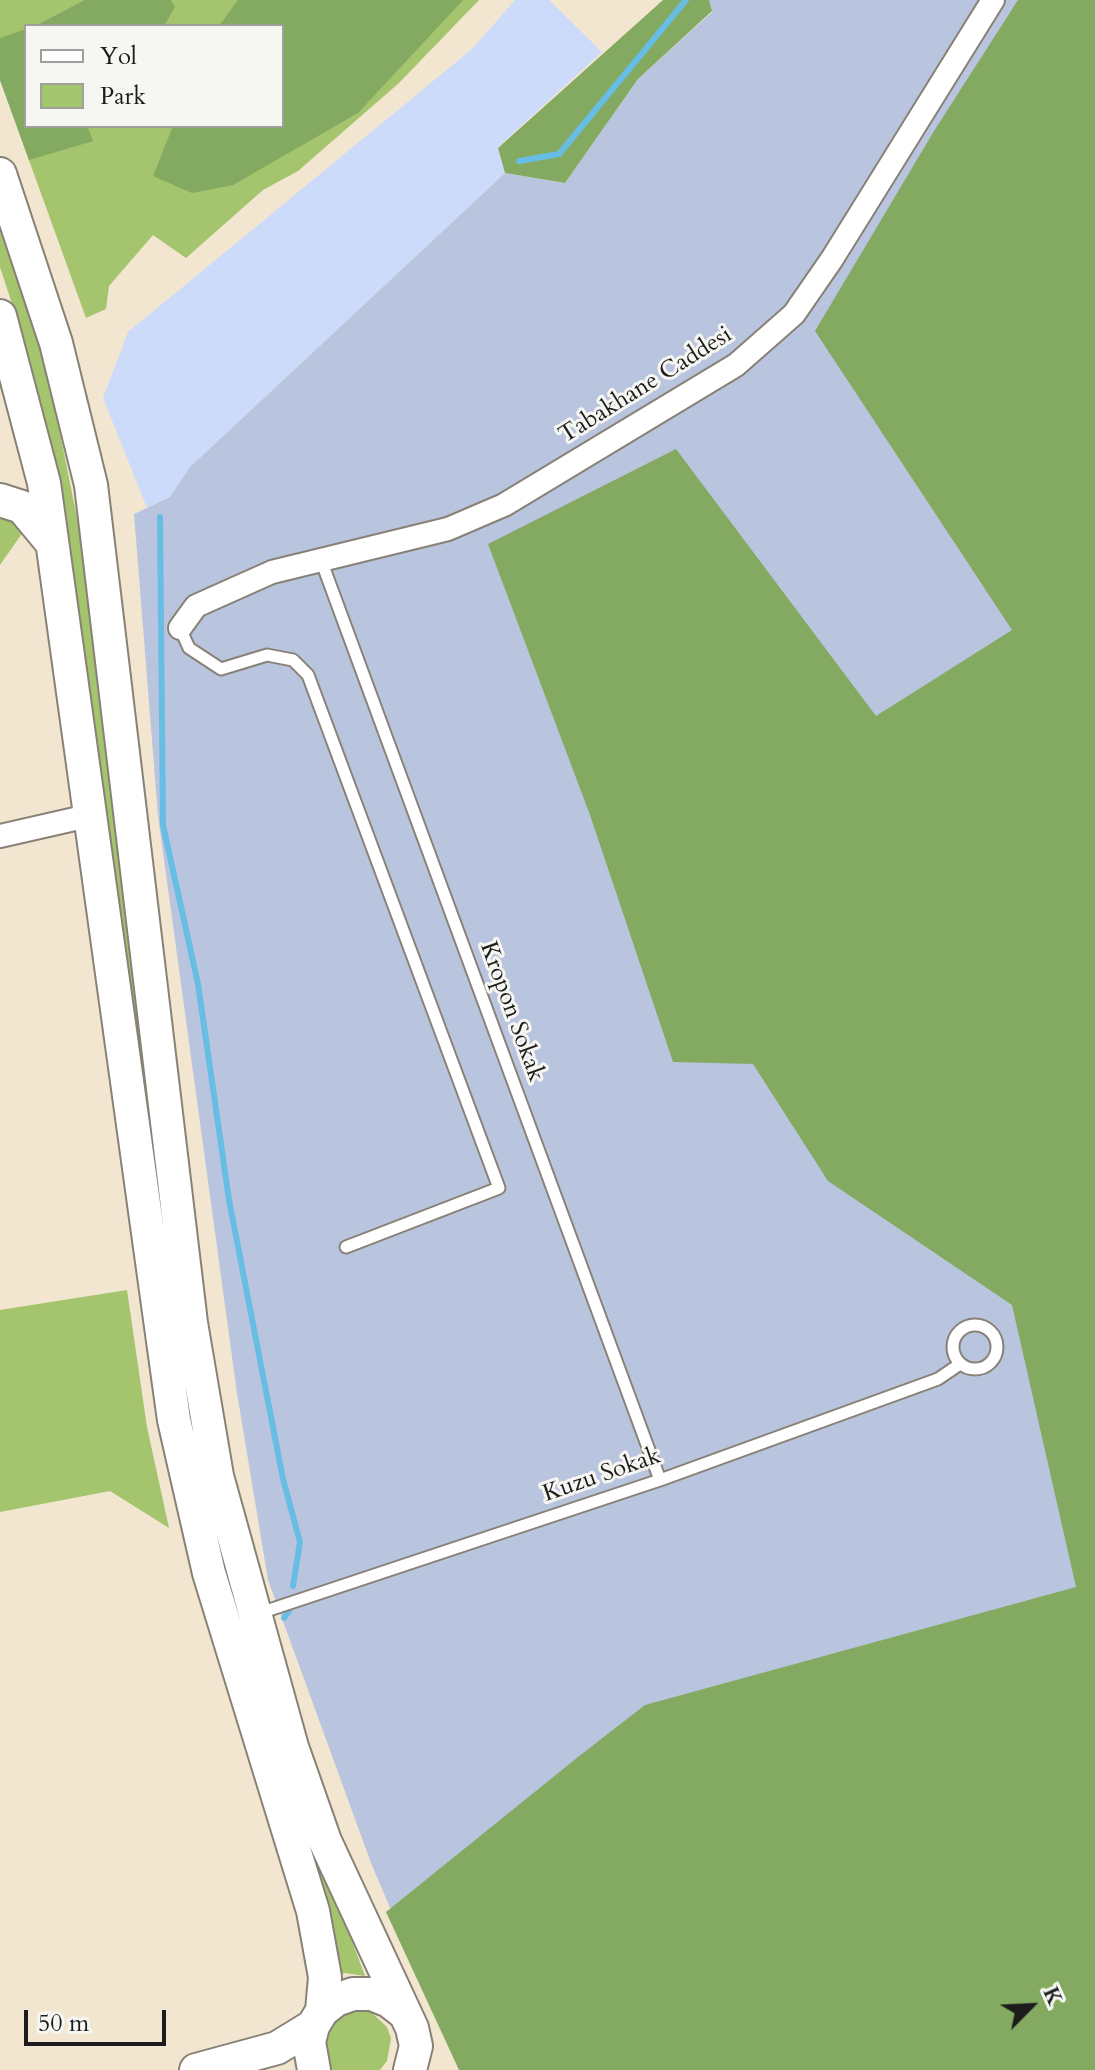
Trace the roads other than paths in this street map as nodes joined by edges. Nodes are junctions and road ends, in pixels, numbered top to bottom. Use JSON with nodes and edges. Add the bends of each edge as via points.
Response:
{"nodes":[{"id":1,"x":993,"y":0,"type":"edge"},
{"id":2,"x":0,"y":174,"type":"edge"},
{"id":3,"x":0,"y":316,"type":"edge"},
{"id":4,"x":35,"y":448,"type":"junction"},
{"id":5,"x":0,"y":500,"type":"edge"},
{"id":6,"x":52,"y":542,"type":"junction"},
{"id":7,"x":321,"y":560,"type":"junction"},
{"id":8,"x":180,"y":628,"type":"joint"},
{"id":9,"x":88,"y":816,"type":"junction"},
{"id":10,"x":0,"y":836,"type":"edge"},
{"id":11,"x":346,"y":1247,"type":"dead end"},
{"id":12,"x":960,"y":1364,"type":"junction"},
{"id":13,"x":660,"y":1480,"type":"junction"},
{"id":14,"x":252,"y":1616,"type":"junction"},
{"id":15,"x":403,"y":2012,"type":"junction"},
{"id":16,"x":318,"y":2019,"type":"junction"},
{"id":17,"x":417,"y":2062,"type":"edge"},
{"id":18,"x":196,"y":2070,"type":"edge"},
{"id":19,"x":314,"y":2070,"type":"edge"}],
"edges":[{"from":1,"to":7,"type":"street","name":"Tabakhane Caddesi","via":[[794,314],[736,365],[504,505],[448,529]]},
{"from":2,"to":14,"type":"main road","via":[[56,343],[91,485],[191,1323],[217,1476]]},
{"from":3,"to":4,"type":"main road"},
{"from":4,"to":5,"type":"main road","via":[[17,486]]},
{"from":4,"to":6,"type":"main road"},
{"from":5,"to":6,"type":"main road","via":[[22,507]]},
{"from":6,"to":9,"type":"main road"},
{"from":7,"to":8,"type":"street","name":"Tabakhane Caddesi","via":[[272,572],[196,606]]},
{"from":7,"to":13,"type":"lane","name":"Kropon Sokak"},
{"from":8,"to":11,"type":"lane","via":[[189,648],[221,669],[267,655],[293,660],[308,675],[499,1188]]},
{"from":9,"to":10,"type":"street"},
{"from":9,"to":16,"type":"main road","via":[[174,1420],[209,1573],[313,1911],[325,1977]]},
{"from":12,"to":12,"type":"lane","via":[[974,1369],[988,1364],[996,1352],[991,1331],[970,1324],[958,1331],[953,1352]]},
{"from":12,"to":13,"type":"lane","name":"Kuzu Sokak","via":[[938,1379]]},
{"from":13,"to":14,"type":"lane","name":"Kuzu Sokak"},
{"from":14,"to":15,"type":"main road","via":[[325,1841]]},
{"from":15,"to":16,"type":"main road","via":[[372,1994],[353,1994],[336,2000]]},
{"from":15,"to":17,"type":"main road","via":[[412,2028]]},
{"from":16,"to":18,"type":"main road","via":[[277,2048]]},
{"from":16,"to":19,"type":"main road","via":[[309,2042]]}]}
